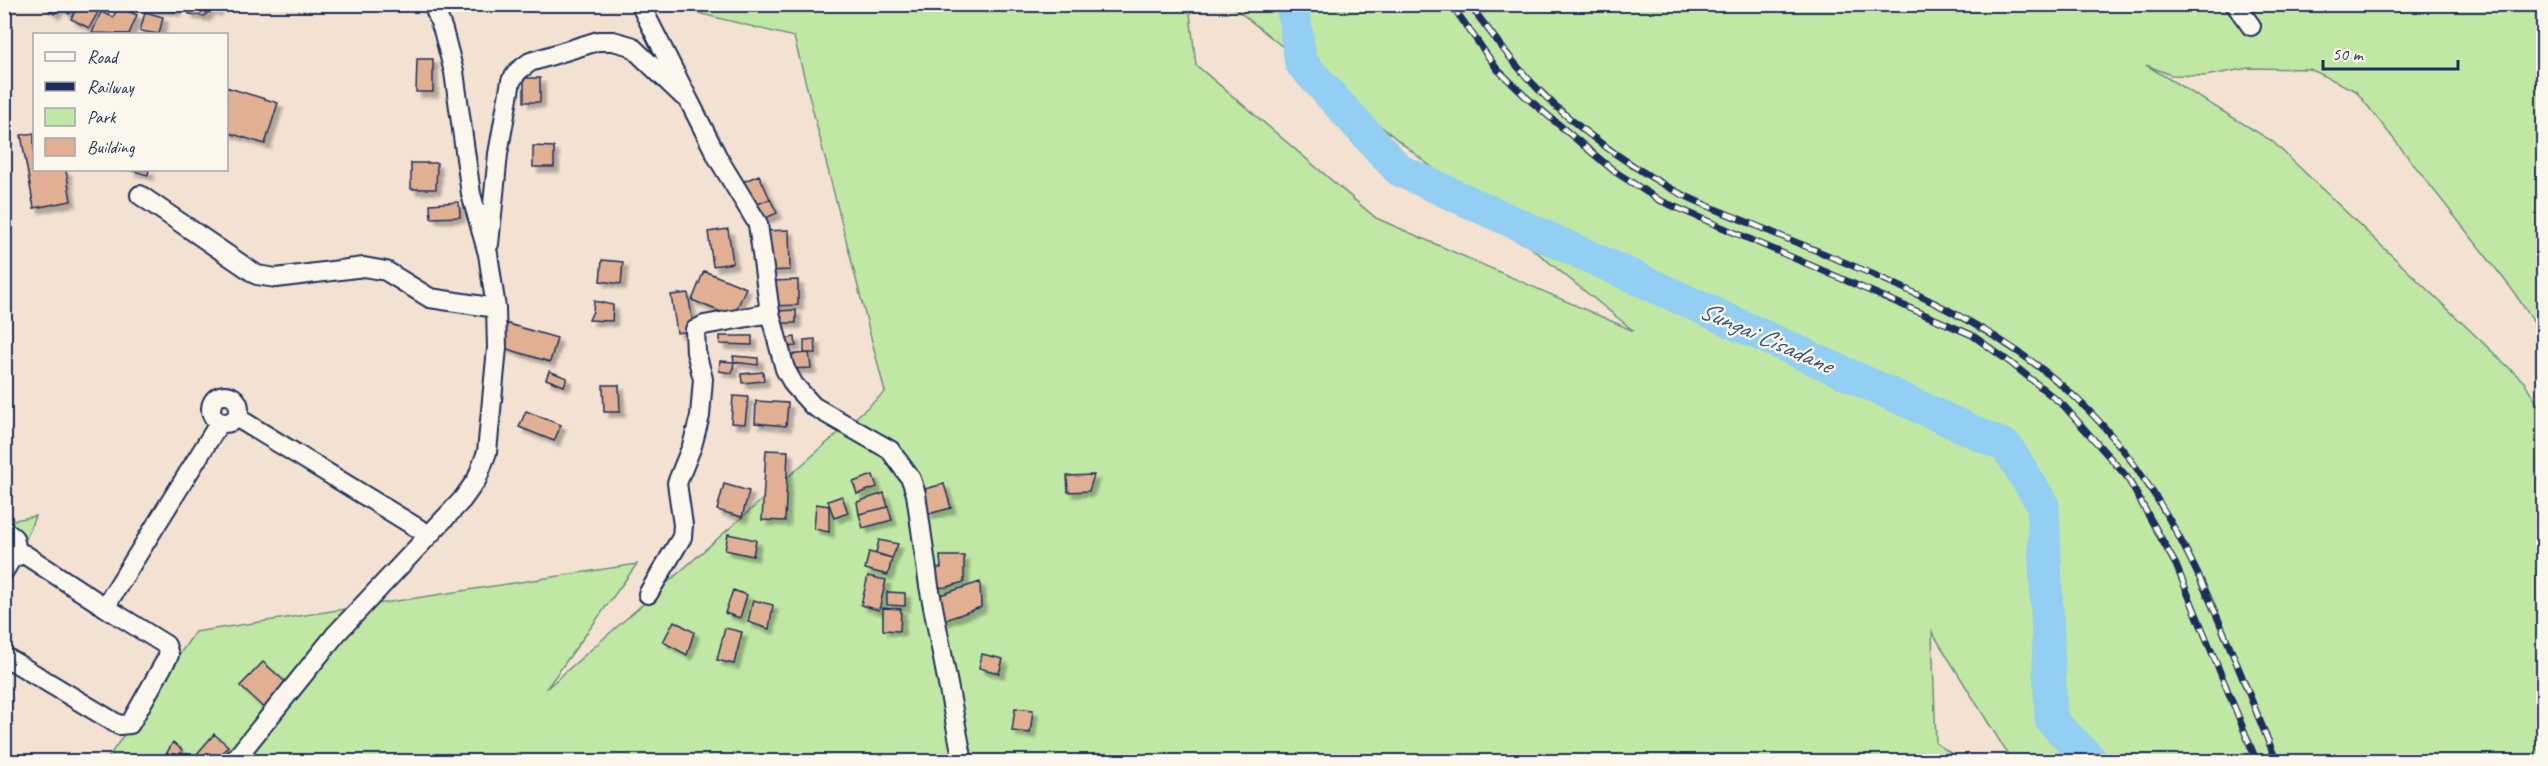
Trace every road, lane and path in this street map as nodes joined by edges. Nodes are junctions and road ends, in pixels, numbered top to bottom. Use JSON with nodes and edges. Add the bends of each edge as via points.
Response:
{"nodes":[{"id":1,"x":433,"y":4,"type":"edge"},
{"id":2,"x":640,"y":4,"type":"edge"},
{"id":3,"x":2235,"y":4,"type":"edge"},
{"id":4,"x":2251,"y":26,"type":"dead end"},
{"id":5,"x":690,"y":102,"type":"junction"},
{"id":6,"x":140,"y":195,"type":"dead end"},
{"id":7,"x":488,"y":254,"type":"junction"},
{"id":8,"x":496,"y":308,"type":"junction"},
{"id":9,"x":770,"y":313,"type":"junction"},
{"id":10,"x":4,"y":530,"type":"edge"},
{"id":11,"x":429,"y":535,"type":"junction"},
{"id":12,"x":18,"y":555,"type":"junction"},
{"id":13,"x":4,"y":571,"type":"edge"},
{"id":14,"x":648,"y":594,"type":"dead end"},
{"id":15,"x":105,"y":608,"type":"junction"},
{"id":16,"x":4,"y":656,"type":"edge"},
{"id":17,"x":233,"y":762,"type":"edge"},
{"id":18,"x":963,"y":762,"type":"edge"}],
"edges":[{"from":1,"to":7,"type":"street","via":[[454,72],[471,194]]},
{"from":2,"to":5,"type":"street"},
{"from":3,"to":4,"type":"street"},
{"from":5,"to":7,"type":"street","via":[[631,46],[613,41],[586,44],[530,62],[518,71],[511,81],[498,154]]},
{"from":5,"to":9,"type":"street","via":[[758,224]]},
{"from":6,"to":8,"type":"street","via":[[257,275],[276,278],[377,268],[430,298]]},
{"from":7,"to":8,"type":"street"},
{"from":8,"to":11,"type":"street","via":[[497,348],[487,452],[477,479]]},
{"from":9,"to":14,"type":"street","via":[[695,330],[703,379],[700,416],[677,483],[682,537]]},
{"from":9,"to":18,"type":"street","via":[[785,369],[803,396],[813,406],[890,450],[911,479]]},
{"from":10,"to":12,"type":"street","via":[[14,538]]},
{"from":11,"to":15,"type":"street","via":[[228,420]]},
{"from":11,"to":17,"type":"street","via":[[336,634]]},
{"from":12,"to":13,"type":"street"},
{"from":12,"to":15,"type":"street","via":[[24,554]]},
{"from":15,"to":16,"type":"street","via":[[166,645],[169,655],[130,724],[118,724]]}]}
